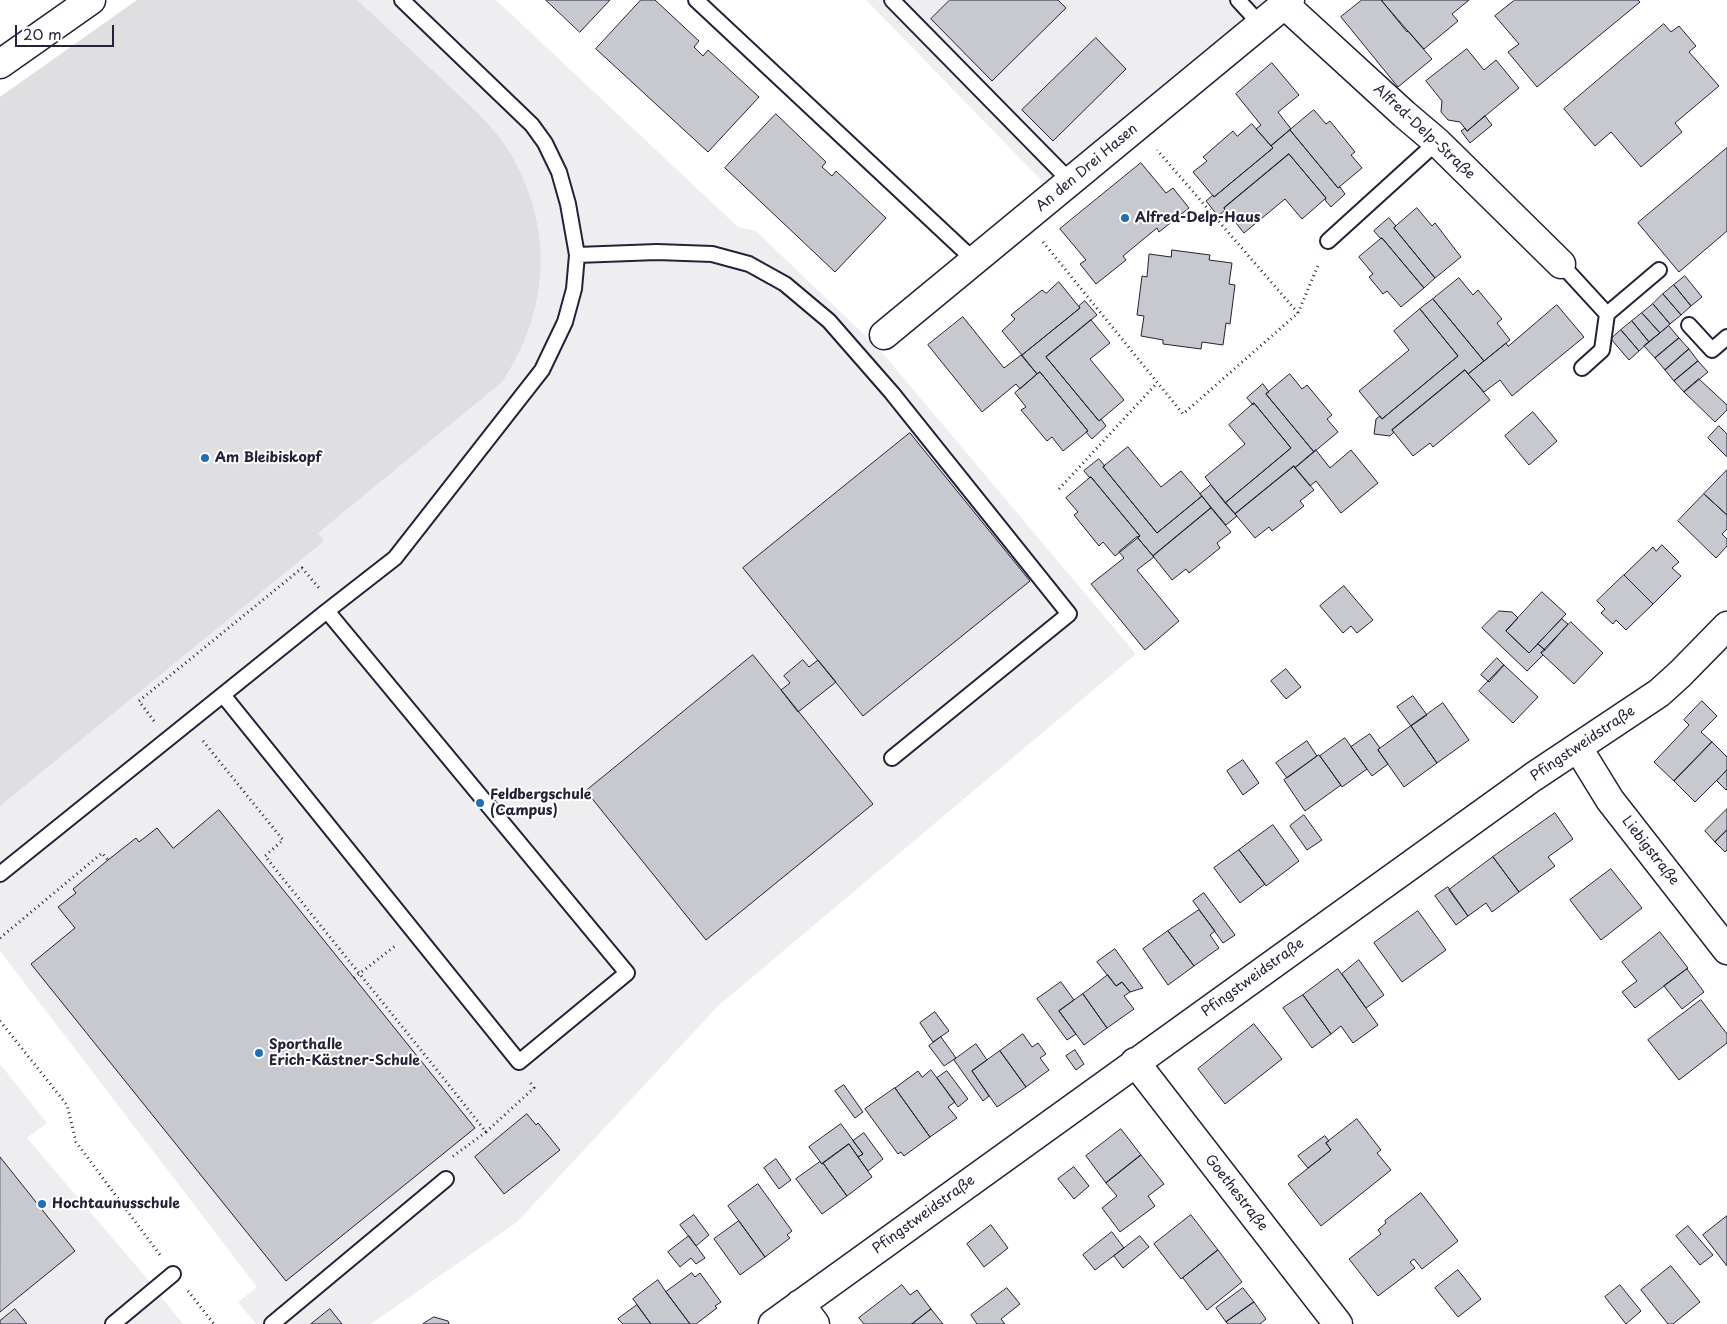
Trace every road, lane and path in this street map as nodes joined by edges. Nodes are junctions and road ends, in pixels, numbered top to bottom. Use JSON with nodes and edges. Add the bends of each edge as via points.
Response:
{"nodes":[{"id":1,"x":91,"y":0,"type":"edge"},
{"id":2,"x":402,"y":0,"type":"edge"},
{"id":3,"x":696,"y":0,"type":"edge"},
{"id":4,"x":892,"y":0,"type":"edge"},
{"id":5,"x":1238,"y":0,"type":"edge"},
{"id":6,"x":1287,"y":2,"type":"edge"},
{"id":7,"x":1261,"y":25,"type":"junction"},
{"id":8,"x":0,"y":64,"type":"edge"},
{"id":9,"x":1137,"y":127,"type":"junction"},
{"id":10,"x":1437,"y":142,"type":"junction"},
{"id":11,"x":1071,"y":182,"type":"junction"},
{"id":12,"x":1026,"y":219,"type":"junction"},
{"id":13,"x":1328,"y":241,"type":"joint"},
{"id":14,"x":577,"y":256,"type":"junction"},
{"id":15,"x":975,"y":261,"type":"junction"},
{"id":16,"x":1561,"y":264,"type":"joint"},
{"id":17,"x":1659,"y":270,"type":"dead end"},
{"id":18,"x":1298,"y":313,"type":"junction"},
{"id":19,"x":1607,"y":314,"type":"junction"},
{"id":20,"x":1689,"y":324,"type":"dead end"},
{"id":21,"x":884,"y":335,"type":"dead end"},
{"id":22,"x":1727,"y":337,"type":"edge"},
{"id":23,"x":1582,"y":368,"type":"dead end"},
{"id":24,"x":1158,"y":382,"type":"junction"},
{"id":25,"x":1059,"y":489,"type":"dead end"},
{"id":26,"x":330,"y":608,"type":"junction"},
{"id":27,"x":1727,"y":626,"type":"edge"},
{"id":28,"x":223,"y":695,"type":"junction"},
{"id":29,"x":189,"y":723,"type":"junction"},
{"id":30,"x":169,"y":739,"type":"junction"},
{"id":31,"x":1578,"y":748,"type":"junction"},
{"id":32,"x":892,"y":758,"type":"dead end"},
{"id":33,"x":108,"y":860,"type":"dead end"},
{"id":34,"x":0,"y":874,"type":"edge"},
{"id":35,"x":414,"y":931,"type":"junction"},
{"id":36,"x":0,"y":938,"type":"edge"},
{"id":37,"x":1727,"y":950,"type":"edge"},
{"id":38,"x":359,"y":974,"type":"junction"},
{"id":39,"x":354,"y":978,"type":"dead end"},
{"id":40,"x":0,"y":1021,"type":"edge"},
{"id":41,"x":519,"y":1062,"type":"junction"},
{"id":42,"x":1135,"y":1062,"type":"junction"},
{"id":43,"x":486,"y":1132,"type":"junction"},
{"id":44,"x":446,"y":1179,"type":"joint"},
{"id":45,"x":173,"y":1274,"type":"junction"},
{"id":46,"x":808,"y":1314,"type":"edge"},
{"id":47,"x":113,"y":1324,"type":"edge"},
{"id":48,"x":214,"y":1324,"type":"edge"},
{"id":49,"x":272,"y":1324,"type":"edge"},
{"id":50,"x":773,"y":1324,"type":"edge"},
{"id":51,"x":1338,"y":1324,"type":"edge"}],
"edges":[{"from":1,"to":8,"type":"street"},
{"from":2,"to":14,"type":"lane","via":[[532,125],[545,143],[568,204]]},
{"from":3,"to":15,"type":"lane"},
{"from":4,"to":11,"type":"lane"},
{"from":5,"to":7,"type":"lane"},
{"from":6,"to":7,"type":"street","name":"An den Drei Hasen"},
{"from":6,"to":10,"type":"street","name":"Alfred-Delp-Straße"},
{"from":7,"to":9,"type":"street","name":"An den Drei Hasen"},
{"from":9,"to":11,"type":"street","name":"An den Drei Hasen"},
{"from":9,"to":18,"type":"path"},
{"from":10,"to":13,"type":"lane"},
{"from":10,"to":16,"type":"street","name":"Alfred-Delp-Straße"},
{"from":11,"to":12,"type":"street","name":"An den Drei Hasen"},
{"from":12,"to":15,"type":"street","name":"An den Drei Hasen"},
{"from":12,"to":24,"type":"path"},
{"from":13,"to":18,"type":"path"},
{"from":14,"to":26,"type":"lane","via":[[574,289],[565,322],[542,370],[395,558]]},
{"from":14,"to":32,"type":"lane","via":[[657,252],[712,254],[748,264],[786,284],[829,321],[892,392],[1069,614]]},
{"from":15,"to":21,"type":"street","name":"An den Drei Hasen"},
{"from":16,"to":19,"type":"lane"},
{"from":17,"to":19,"type":"lane"},
{"from":18,"to":24,"type":"path","via":[[1183,414]]},
{"from":19,"to":23,"type":"lane","via":[[1602,350]]},
{"from":20,"to":22,"type":"lane","via":[[1712,350]]},
{"from":24,"to":25,"type":"path"},
{"from":26,"to":28,"type":"lane"},
{"from":26,"to":30,"type":"path","via":[[302,568],[294,574],[139,702]]},
{"from":26,"to":41,"type":"lane","via":[[627,973]]},
{"from":27,"to":31,"type":"street","name":"Pfingstweidstraße","via":[[1659,692]]},
{"from":28,"to":29,"type":"lane"},
{"from":28,"to":35,"type":"lane"},
{"from":29,"to":30,"type":"lane"},
{"from":29,"to":38,"type":"path","via":[[283,840],[265,856]]},
{"from":30,"to":34,"type":"lane"},
{"from":31,"to":37,"type":"street","name":"Liebigstraße","via":[[1610,800]]},
{"from":31,"to":42,"type":"street","name":"Pfingstweidstraße"},
{"from":33,"to":36,"type":"path","via":[[102,853]]},
{"from":35,"to":38,"type":"path"},
{"from":35,"to":41,"type":"lane"},
{"from":38,"to":39,"type":"path"},
{"from":38,"to":43,"type":"path"},
{"from":40,"to":45,"type":"path","via":[[67,1105],[76,1142]]},
{"from":41,"to":43,"type":"path","via":[[534,1088]]},
{"from":42,"to":46,"type":"street","name":"Pfingstweidstraße"},
{"from":42,"to":51,"type":"street","name":"Goethestraße"},
{"from":43,"to":44,"type":"path","via":[[450,1158]]},
{"from":44,"to":49,"type":"lane"},
{"from":45,"to":47,"type":"lane"},
{"from":45,"to":48,"type":"path"},
{"from":46,"to":50,"type":"street","name":"Pfingstweidstraße"}]}
